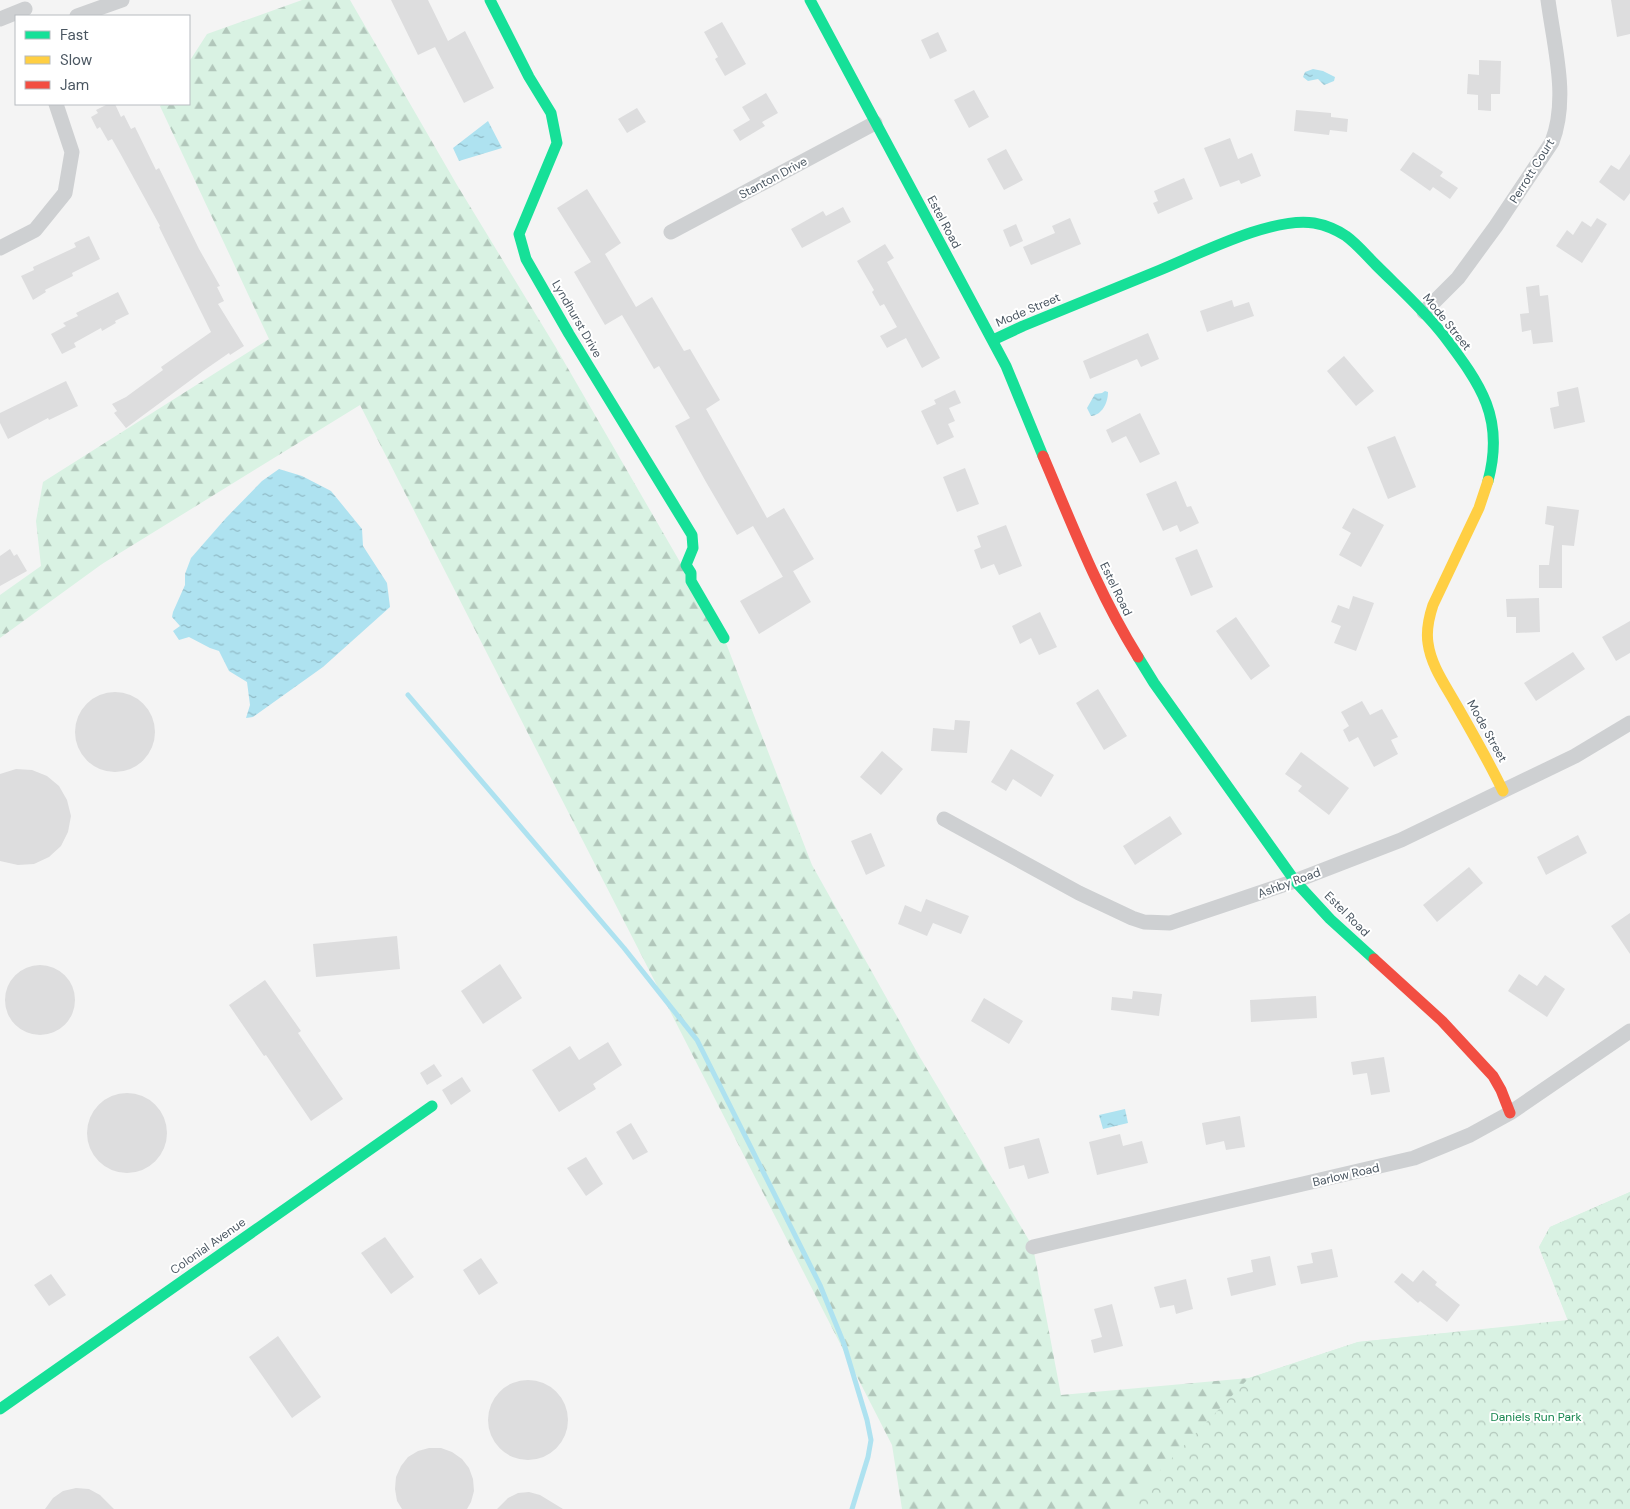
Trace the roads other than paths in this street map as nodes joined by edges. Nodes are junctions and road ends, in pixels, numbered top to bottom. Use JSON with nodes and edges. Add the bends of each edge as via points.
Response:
{"nodes":[{"id":1,"x":122,"y":0,"type":"edge"},
{"id":2,"x":490,"y":0,"type":"edge"},
{"id":3,"x":810,"y":0,"type":"edge"},
{"id":4,"x":1548,"y":0,"type":"edge"},
{"id":5,"x":25,"y":8,"type":"edge"},
{"id":6,"x":80,"y":15,"type":"edge"},
{"id":7,"x":0,"y":18,"type":"edge"},
{"id":8,"x":56,"y":105,"type":"edge"},
{"id":9,"x":875,"y":123,"type":"junction"},
{"id":10,"x":671,"y":232,"type":"dead end"},
{"id":11,"x":0,"y":248,"type":"edge"},
{"id":12,"x":1424,"y":312,"type":"junction"},
{"id":13,"x":993,"y":340,"type":"junction"},
{"id":14,"x":724,"y":638,"type":"dead end"},
{"id":15,"x":1630,"y":722,"type":"edge"},
{"id":16,"x":1503,"y":791,"type":"junction"},
{"id":17,"x":944,"y":819,"type":"dead end"},
{"id":18,"x":1295,"y":881,"type":"junction"},
{"id":19,"x":1630,"y":1031,"type":"edge"},
{"id":20,"x":432,"y":1106,"type":"dead end"},
{"id":21,"x":1510,"y":1113,"type":"junction"},
{"id":22,"x":1033,"y":1247,"type":"dead end"},
{"id":23,"x":0,"y":1409,"type":"edge"}],
"edges":[{"from":1,"to":6,"type":"street"},
{"from":2,"to":14,"type":"street","name":"Lyndhurst Drive","via":[[551,113],[557,143],[519,234],[526,259],[692,534],[693,548],[686,565],[691,573],[691,582]]},
{"from":3,"to":9,"type":"street","name":"Estel Road"},
{"from":4,"to":12,"type":"street","name":"Perrott Court","via":[[1561,92],[1557,130],[1496,226],[1458,278]]},
{"from":5,"to":7,"type":"street"},
{"from":8,"to":11,"type":"street","via":[[72,152],[65,193],[35,230]]},
{"from":9,"to":10,"type":"street","name":"Stanton Drive"},
{"from":9,"to":13,"type":"street","name":"Estel Road"},
{"from":12,"to":13,"type":"street","name":"Mode Street","via":[[1343,235],[1328,227],[1292,222],[1211,249]]},
{"from":12,"to":16,"type":"street","name":"Mode Street","via":[[1478,384],[1494,426],[1494,453],[1485,492],[1436,596],[1429,616],[1427,637],[1436,669]]},
{"from":13,"to":18,"type":"street","name":"Estel Road","via":[[1118,625],[1154,683]]},
{"from":15,"to":16,"type":"street","name":"Ashby Road","via":[[1575,756]]},
{"from":16,"to":18,"type":"street","name":"Ashby Road","via":[[1401,840]]},
{"from":17,"to":18,"type":"street","name":"Ashby Road","via":[[1079,893],[1144,922],[1163,923],[1189,918]]},
{"from":18,"to":21,"type":"street","name":"Estel Road","via":[[1330,919],[1470,1050],[1501,1090]]},
{"from":19,"to":21,"type":"street","name":"Barlow Road"},
{"from":20,"to":23,"type":"street","name":"Colonial Avenue"},
{"from":21,"to":22,"type":"street","name":"Barlow Road","via":[[1439,1149],[1392,1164]]}]}
